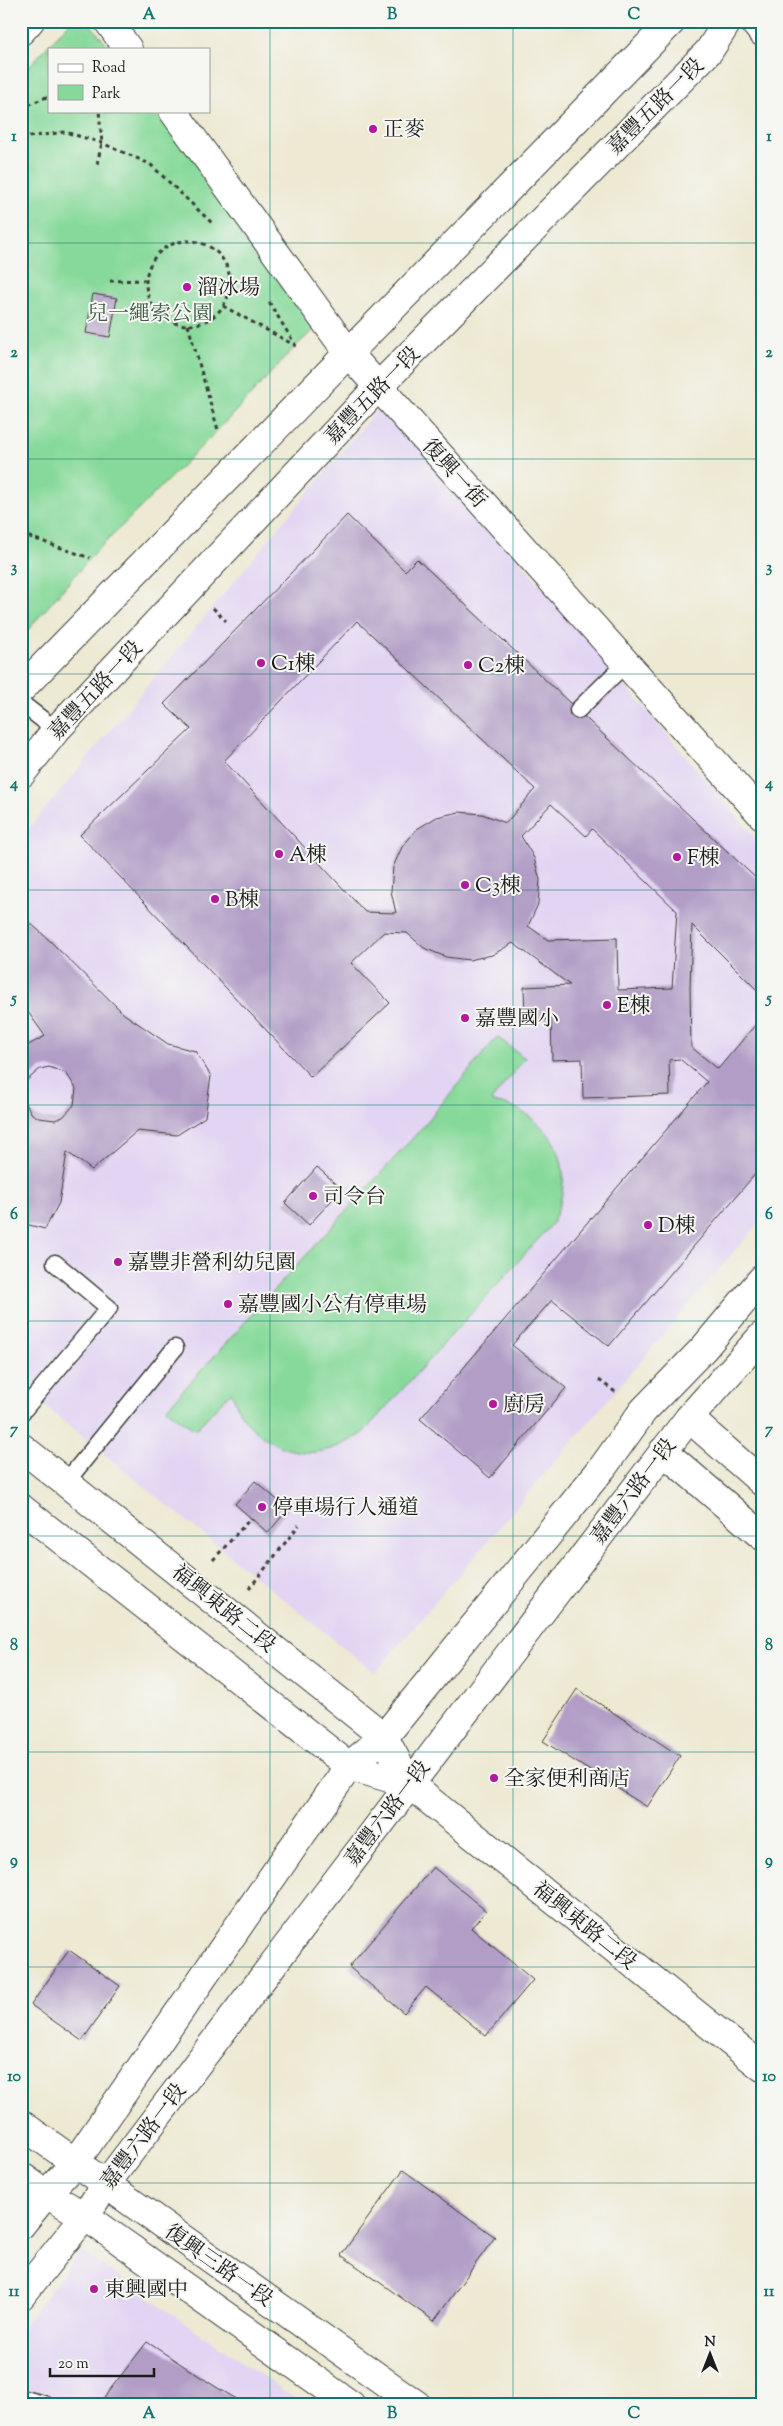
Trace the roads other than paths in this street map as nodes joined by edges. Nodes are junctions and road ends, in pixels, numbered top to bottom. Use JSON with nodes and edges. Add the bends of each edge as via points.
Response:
{"nodes":[{"id":1,"x":30,"y":21,"type":"edge"},
{"id":2,"x":108,"y":21,"type":"edge"},
{"id":3,"x":672,"y":21,"type":"edge"},
{"id":4,"x":728,"y":21,"type":"edge"},
{"id":5,"x":753,"y":21,"type":"edge"},
{"id":6,"x":21,"y":31,"type":"edge"},
{"id":7,"x":762,"y":32,"type":"edge"},
{"id":8,"x":127,"y":48,"type":"edge"},
{"id":9,"x":174,"y":112,"type":"edge"},
{"id":10,"x":349,"y":354,"type":"junction"},
{"id":11,"x":378,"y":387,"type":"junction"},
{"id":12,"x":626,"y":664,"type":"junction"},
{"id":13,"x":21,"y":689,"type":"edge"},
{"id":14,"x":21,"y":703,"type":"edge"},
{"id":15,"x":578,"y":710,"type":"dead end"},
{"id":16,"x":56,"y":730,"type":"junction"},
{"id":17,"x":21,"y":774,"type":"edge"},
{"id":18,"x":762,"y":815,"type":"edge"},
{"id":19,"x":55,"y":1263,"type":"dead end"},
{"id":20,"x":762,"y":1279,"type":"edge"},
{"id":21,"x":762,"y":1336,"type":"edge"},
{"id":22,"x":175,"y":1348,"type":"dead end"},
{"id":23,"x":21,"y":1413,"type":"edge"},
{"id":24,"x":689,"y":1418,"type":"junction"},
{"id":25,"x":21,"y":1447,"type":"edge"},
{"id":26,"x":663,"y":1451,"type":"junction"},
{"id":27,"x":66,"y":1482,"type":"junction"},
{"id":28,"x":762,"y":1482,"type":"edge"},
{"id":29,"x":21,"y":1508,"type":"edge"},
{"id":30,"x":762,"y":1536,"type":"edge"},
{"id":31,"x":384,"y":1736,"type":"junction"},
{"id":32,"x":349,"y":1766,"type":"junction"},
{"id":33,"x":409,"y":1784,"type":"junction"},
{"id":34,"x":762,"y":2066,"type":"edge"},
{"id":35,"x":21,"y":2124,"type":"edge"},
{"id":36,"x":74,"y":2164,"type":"junction"},
{"id":37,"x":21,"y":2176,"type":"edge"},
{"id":38,"x":105,"y":2185,"type":"junction"},
{"id":39,"x":46,"y":2194,"type":"junction"},
{"id":40,"x":85,"y":2216,"type":"junction"},
{"id":41,"x":21,"y":2225,"type":"edge"},
{"id":42,"x":21,"y":2296,"type":"edge"},
{"id":43,"x":21,"y":2398,"type":"edge"},
{"id":44,"x":47,"y":2405,"type":"edge"},
{"id":45,"x":351,"y":2405,"type":"edge"},
{"id":46,"x":417,"y":2405,"type":"edge"}],
"edges":[{"from":1,"to":6,"type":"street"},
{"from":2,"to":8,"type":"street"},
{"from":3,"to":10,"type":"street"},
{"from":4,"to":11,"type":"street","name":"嘉豐五路一段","via":[[709,52]]},
{"from":5,"to":7,"type":"street"},
{"from":9,"to":10,"type":"street","name":"復興一街"},
{"from":10,"to":11,"type":"street","name":"復興一街"},
{"from":10,"to":13,"type":"street"},
{"from":11,"to":12,"type":"street","name":"復興一街"},
{"from":11,"to":16,"type":"street","name":"嘉豐五路一段"},
{"from":12,"to":15,"type":"lane"},
{"from":12,"to":18,"type":"street","name":"復興一街"},
{"from":14,"to":16,"type":"lane"},
{"from":16,"to":17,"type":"street","name":"嘉豐五路一段"},
{"from":19,"to":23,"type":"lane","via":[[109,1308]]},
{"from":20,"to":31,"type":"street","name":"嘉豐六路一段","via":[[704,1348],[643,1412],[604,1467]]},
{"from":21,"to":24,"type":"street","name":"嘉豐六路一段"},
{"from":22,"to":27,"type":"lane"},
{"from":24,"to":26,"type":"street","name":"嘉豐六路一段"},
{"from":24,"to":28,"type":"street"},
{"from":25,"to":27,"type":"street","name":"福興東路二段"},
{"from":26,"to":30,"type":"street"},
{"from":26,"to":33,"type":"street","name":"嘉豐六路一段"},
{"from":27,"to":31,"type":"street","name":"福興東路二段"},
{"from":29,"to":32,"type":"street","name":"福興東路二段"},
{"from":31,"to":32,"type":"street","name":"嘉豐六路一段"},
{"from":31,"to":33,"type":"street","name":"福興東路二段"},
{"from":32,"to":33,"type":"street","name":"福興東路二段"},
{"from":32,"to":36,"type":"street","name":"嘉豐六路一段"},
{"from":33,"to":34,"type":"street","name":"福興東路二段"},
{"from":33,"to":38,"type":"street","name":"嘉豐六路一段"},
{"from":35,"to":36,"type":"street","name":"復興三路一段"},
{"from":36,"to":38,"type":"street","name":"復興三路一段"},
{"from":36,"to":39,"type":"street","name":"嘉豐六路一段"},
{"from":37,"to":39,"type":"street","name":"復興三路一段"},
{"from":38,"to":40,"type":"street","name":"嘉豐六路一段"},
{"from":38,"to":46,"type":"street","name":"復興三路一段"},
{"from":39,"to":40,"type":"street","name":"復興三路一段"},
{"from":39,"to":41,"type":"street","name":"嘉豐六路一段"},
{"from":40,"to":42,"type":"street","name":"嘉豐六路一段"},
{"from":40,"to":45,"type":"street","name":"復興三路一段"},
{"from":43,"to":44,"type":"lane"}]}
